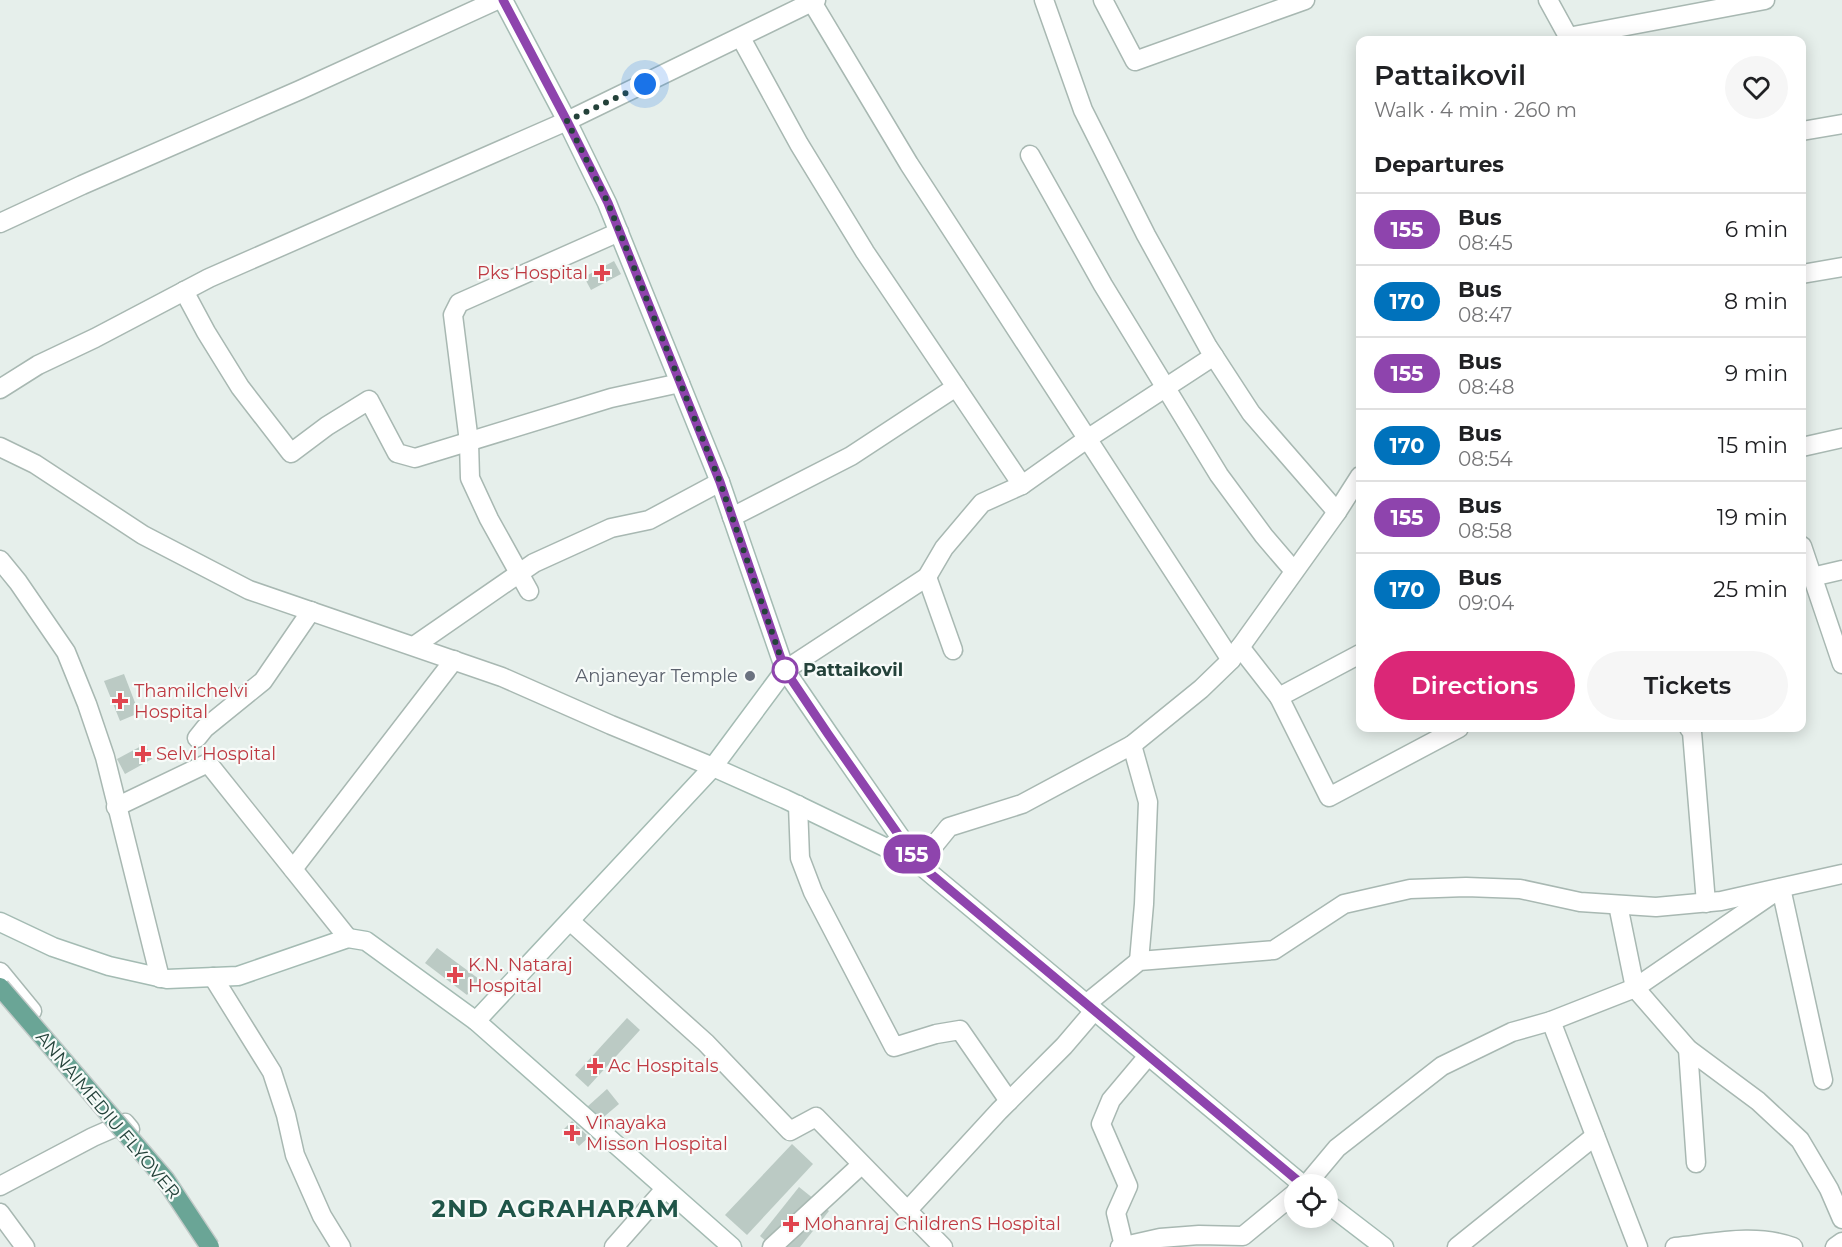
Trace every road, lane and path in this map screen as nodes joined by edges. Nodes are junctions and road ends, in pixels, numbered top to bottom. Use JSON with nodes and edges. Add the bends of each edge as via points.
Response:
{"nodes":[{"id":1,"x":496,"y":0,"type":"edge"},
{"id":2,"x":503,"y":0,"type":"edge"},
{"id":3,"x":1044,"y":0,"type":"edge"},
{"id":4,"x":1103,"y":0,"type":"edge"},
{"id":5,"x":1305,"y":0,"type":"edge"},
{"id":6,"x":1548,"y":0,"type":"edge"},
{"id":7,"x":1765,"y":0,"type":"edge"},
{"id":8,"x":814,"y":1,"type":"edge"},
{"id":9,"x":1567,"y":36,"type":"edge"},
{"id":10,"x":1584,"y":36,"type":"edge"},
{"id":11,"x":741,"y":38,"type":"junction"},
{"id":12,"x":567,"y":121,"type":"junction"},
{"id":13,"x":1842,"y":124,"type":"edge"},
{"id":14,"x":1806,"y":130,"type":"edge"},
{"id":15,"x":1030,"y":155,"type":"dead end"},
{"id":16,"x":0,"y":223,"type":"edge"},
{"id":17,"x":619,"y":232,"type":"junction"},
{"id":18,"x":1842,"y":267,"type":"edge"},
{"id":19,"x":1806,"y":273,"type":"edge"},
{"id":20,"x":184,"y":291,"type":"junction"},
{"id":21,"x":1214,"y":356,"type":"junction"},
{"id":22,"x":680,"y":383,"type":"junction"},
{"id":23,"x":956,"y":387,"type":"junction"},
{"id":24,"x":1165,"y":388,"type":"junction"},
{"id":25,"x":0,"y":389,"type":"edge"},
{"id":26,"x":1842,"y":438,"type":"edge"},
{"id":27,"x":1086,"y":439,"type":"junction"},
{"id":28,"x":469,"y":442,"type":"junction"},
{"id":29,"x":1806,"y":446,"type":"edge"},
{"id":30,"x":0,"y":447,"type":"edge"},
{"id":31,"x":720,"y":482,"type":"junction"},
{"id":32,"x":1356,"y":482,"type":"edge"},
{"id":33,"x":1022,"y":486,"type":"junction"},
{"id":34,"x":1337,"y":512,"type":"junction"},
{"id":35,"x":732,"y":517,"type":"junction"},
{"id":36,"x":1806,"y":558,"type":"edge"},
{"id":37,"x":0,"y":560,"type":"edge"},
{"id":38,"x":1842,"y":570,"type":"edge"},
{"id":39,"x":1294,"y":571,"type":"junction"},
{"id":40,"x":519,"y":573,"type":"junction"},
{"id":41,"x":927,"y":577,"type":"junction"},
{"id":42,"x":1812,"y":577,"type":"junction"},
{"id":43,"x":529,"y":591,"type":"dead end"},
{"id":44,"x":311,"y":611,"type":"junction"},
{"id":45,"x":414,"y":646,"type":"junction"},
{"id":46,"x":953,"y":650,"type":"dead end"},
{"id":47,"x":1236,"y":653,"type":"junction"},
{"id":48,"x":1356,"y":656,"type":"edge"},
{"id":49,"x":454,"y":660,"type":"junction"},
{"id":50,"x":1842,"y":664,"type":"edge"},
{"id":51,"x":785,"y":670,"type":"junction"},
{"id":52,"x":1280,"y":697,"type":"junction"},
{"id":53,"x":1451,"y":732,"type":"edge"},
{"id":54,"x":1692,"y":732,"type":"edge"},
{"id":55,"x":197,"y":738,"type":"dead end"},
{"id":56,"x":1132,"y":745,"type":"junction"},
{"id":57,"x":713,"y":767,"type":"junction"},
{"id":58,"x":798,"y":805,"type":"junction"},
{"id":59,"x":116,"y":807,"type":"junction"},
{"id":60,"x":919,"y":864,"type":"junction"},
{"id":61,"x":293,"y":869,"type":"junction"},
{"id":62,"x":1842,"y":874,"type":"edge"},
{"id":63,"x":1781,"y":888,"type":"junction"},
{"id":64,"x":1706,"y":903,"type":"junction"},
{"id":65,"x":1618,"y":905,"type":"junction"},
{"id":66,"x":570,"y":921,"type":"junction"},
{"id":67,"x":0,"y":922,"type":"edge"},
{"id":68,"x":348,"y":938,"type":"junction"},
{"id":69,"x":1139,"y":961,"type":"junction"},
{"id":70,"x":0,"y":972,"type":"edge"},
{"id":71,"x":213,"y":977,"type":"junction"},
{"id":72,"x":160,"y":978,"type":"junction"},
{"id":73,"x":0,"y":987,"type":"edge"},
{"id":74,"x":1635,"y":988,"type":"junction"},
{"id":75,"x":1090,"y":1007,"type":"junction"},
{"id":76,"x":1551,"y":1021,"type":"junction"},
{"id":77,"x":476,"y":1022,"type":"junction"},
{"id":78,"x":1688,"y":1048,"type":"junction"},
{"id":79,"x":1148,"y":1056,"type":"junction"},
{"id":80,"x":1823,"y":1080,"type":"dead end"},
{"id":81,"x":1009,"y":1101,"type":"junction"},
{"id":82,"x":125,"y":1123,"type":"junction"},
{"id":83,"x":1595,"y":1136,"type":"junction"},
{"id":84,"x":1696,"y":1163,"type":"dead end"},
{"id":85,"x":861,"y":1165,"type":"junction"},
{"id":86,"x":1291,"y":1174,"type":"edge"},
{"id":87,"x":1314,"y":1174,"type":"edge"},
{"id":88,"x":0,"y":1186,"type":"edge"},
{"id":89,"x":665,"y":1190,"type":"junction"},
{"id":90,"x":1284,"y":1203,"type":"edge"},
{"id":91,"x":907,"y":1211,"type":"junction"},
{"id":92,"x":1338,"y":1212,"type":"edge"},
{"id":93,"x":0,"y":1213,"type":"edge"},
{"id":94,"x":1842,"y":1219,"type":"edge"},
{"id":95,"x":1244,"y":1241,"type":"edge"},
{"id":96,"x":1842,"y":1242,"type":"edge"},
{"id":97,"x":25,"y":1247,"type":"edge"},
{"id":98,"x":210,"y":1247,"type":"edge"},
{"id":99,"x":219,"y":1247,"type":"edge"},
{"id":100,"x":341,"y":1247,"type":"edge"},
{"id":101,"x":614,"y":1247,"type":"edge"},
{"id":102,"x":732,"y":1247,"type":"edge"},
{"id":103,"x":772,"y":1247,"type":"edge"},
{"id":104,"x":943,"y":1247,"type":"edge"},
{"id":105,"x":1122,"y":1247,"type":"edge"},
{"id":106,"x":1384,"y":1247,"type":"edge"},
{"id":107,"x":1457,"y":1247,"type":"edge"},
{"id":108,"x":1638,"y":1247,"type":"edge"},
{"id":109,"x":1676,"y":1247,"type":"edge"},
{"id":110,"x":1792,"y":1247,"type":"edge"},
{"id":111,"x":1835,"y":1247,"type":"edge"}],
"edges":[{"from":1,"to":16,"type":"street"},
{"from":2,"to":12,"type":"street"},
{"from":3,"to":21,"type":"street","via":[[1083,110],[1146,236]]},
{"from":4,"to":5,"type":"street","via":[[1135,61]]},
{"from":6,"to":9,"type":"street"},
{"from":7,"to":10,"type":"street"},
{"from":8,"to":11,"type":"street"},
{"from":8,"to":27,"type":"street","via":[[909,164]]},
{"from":11,"to":12,"type":"street"},
{"from":11,"to":23,"type":"street","via":[[865,252]]},
{"from":12,"to":17,"type":"street"},
{"from":12,"to":20,"type":"street"},
{"from":13,"to":14,"type":"street"},
{"from":15,"to":24,"type":"street"},
{"from":17,"to":22,"type":"street"},
{"from":17,"to":28,"type":"street","via":[[459,303],[453,315]]},
{"from":18,"to":19,"type":"street"},
{"from":20,"to":25,"type":"street","via":[[38,365]]},
{"from":20,"to":28,"type":"street","via":[[240,387],[291,453],[369,400],[397,453],[415,458]]},
{"from":21,"to":24,"type":"street"},
{"from":21,"to":34,"type":"street","via":[[1251,413]]},
{"from":22,"to":28,"type":"street","via":[[611,398]]},
{"from":22,"to":31,"type":"street"},
{"from":23,"to":33,"type":"street"},
{"from":23,"to":35,"type":"street","via":[[851,456]]},
{"from":24,"to":27,"type":"street"},
{"from":24,"to":39,"type":"street","via":[[1219,475]]},
{"from":26,"to":29,"type":"street"},
{"from":27,"to":33,"type":"street"},
{"from":27,"to":47,"type":"street"},
{"from":28,"to":40,"type":"street","via":[[470,478]]},
{"from":30,"to":44,"type":"street","via":[[35,464],[143,535],[249,590]]},
{"from":31,"to":35,"type":"street"},
{"from":31,"to":40,"type":"street","via":[[649,520],[610,528]]},
{"from":32,"to":34,"type":"street"},
{"from":33,"to":41,"type":"street","via":[[982,503]]},
{"from":34,"to":39,"type":"street"},
{"from":35,"to":51,"type":"street"},
{"from":36,"to":42,"type":"street"},
{"from":37,"to":59,"type":"street","via":[[66,652],[105,757]]},
{"from":38,"to":42,"type":"street"},
{"from":39,"to":47,"type":"street"},
{"from":40,"to":43,"type":"street"},
{"from":40,"to":45,"type":"street"},
{"from":41,"to":46,"type":"street"},
{"from":41,"to":51,"type":"street"},
{"from":42,"to":50,"type":"street"},
{"from":44,"to":45,"type":"street"},
{"from":44,"to":55,"type":"street","via":[[263,681]]},
{"from":45,"to":49,"type":"street"},
{"from":47,"to":52,"type":"street"},
{"from":47,"to":56,"type":"street","via":[[1202,689]]},
{"from":48,"to":52,"type":"street"},
{"from":49,"to":57,"type":"street"},
{"from":49,"to":61,"type":"street"},
{"from":51,"to":57,"type":"street"},
{"from":51,"to":60,"type":"street"},
{"from":52,"to":53,"type":"street","via":[[1329,797]]},
{"from":54,"to":64,"type":"street"},
{"from":56,"to":60,"type":"street","via":[[1022,804],[949,827]]},
{"from":56,"to":69,"type":"street","via":[[1148,802]]},
{"from":57,"to":58,"type":"street"},
{"from":57,"to":66,"type":"street"},
{"from":58,"to":60,"type":"street"},
{"from":58,"to":81,"type":"street","via":[[800,858],[813,892],[894,1047],[960,1030]]},
{"from":59,"to":61,"type":"street","via":[[208,763]]},
{"from":59,"to":72,"type":"street"},
{"from":60,"to":75,"type":"street"},
{"from":61,"to":68,"type":"street"},
{"from":62,"to":63,"type":"street"},
{"from":63,"to":64,"type":"street"},
{"from":63,"to":74,"type":"street"},
{"from":63,"to":80,"type":"street"},
{"from":64,"to":65,"type":"street"},
{"from":65,"to":69,"type":"street","via":[[1580,902],[1520,889],[1410,889],[1344,903],[1274,950]]},
{"from":65,"to":74,"type":"street"},
{"from":66,"to":77,"type":"street"},
{"from":66,"to":85,"type":"street","via":[[706,1043],[790,1131],[816,1117]]},
{"from":67,"to":72,"type":"street","via":[[53,947]]},
{"from":68,"to":71,"type":"street","via":[[238,976]]},
{"from":68,"to":77,"type":"street","via":[[366,941]]},
{"from":69,"to":75,"type":"street"},
{"from":70,"to":82,"type":"street"},
{"from":71,"to":72,"type":"street"},
{"from":71,"to":100,"type":"street","via":[[272,1072],[295,1155],[322,1216]]},
{"from":73,"to":98,"type":"main road","name":"ANNAIMEDIU FLYOVER","bridge":true,"via":[[165,1179]]},
{"from":74,"to":76,"type":"street"},
{"from":74,"to":78,"type":"street"},
{"from":75,"to":79,"type":"street"},
{"from":75,"to":81,"type":"street","via":[[1064,1046]]},
{"from":76,"to":83,"type":"street"},
{"from":76,"to":87,"type":"street","via":[[1512,1032],[1442,1066],[1337,1148]]},
{"from":77,"to":89,"type":"street"},
{"from":78,"to":84,"type":"street"},
{"from":78,"to":94,"type":"street","via":[[1758,1101],[1800,1140]]},
{"from":79,"to":86,"type":"street"},
{"from":79,"to":105,"type":"street","via":[[1111,1101],[1101,1124],[1128,1186],[1116,1213]]},
{"from":81,"to":91,"type":"street"},
{"from":82,"to":88,"type":"street"},
{"from":82,"to":99,"type":"street","via":[[185,1195]]},
{"from":83,"to":107,"type":"street"},
{"from":83,"to":108,"type":"street"},
{"from":85,"to":91,"type":"street"},
{"from":85,"to":103,"type":"street"},
{"from":89,"to":101,"type":"street"},
{"from":89,"to":102,"type":"street"},
{"from":90,"to":95,"type":"street"},
{"from":91,"to":104,"type":"street"},
{"from":92,"to":106,"type":"street"},
{"from":93,"to":97,"type":"street"},
{"from":95,"to":105,"type":"street","via":[[1199,1235],[1160,1238]]},
{"from":96,"to":111,"type":"street"},
{"from":109,"to":110,"type":"street","via":[[1740,1240]]}]}
